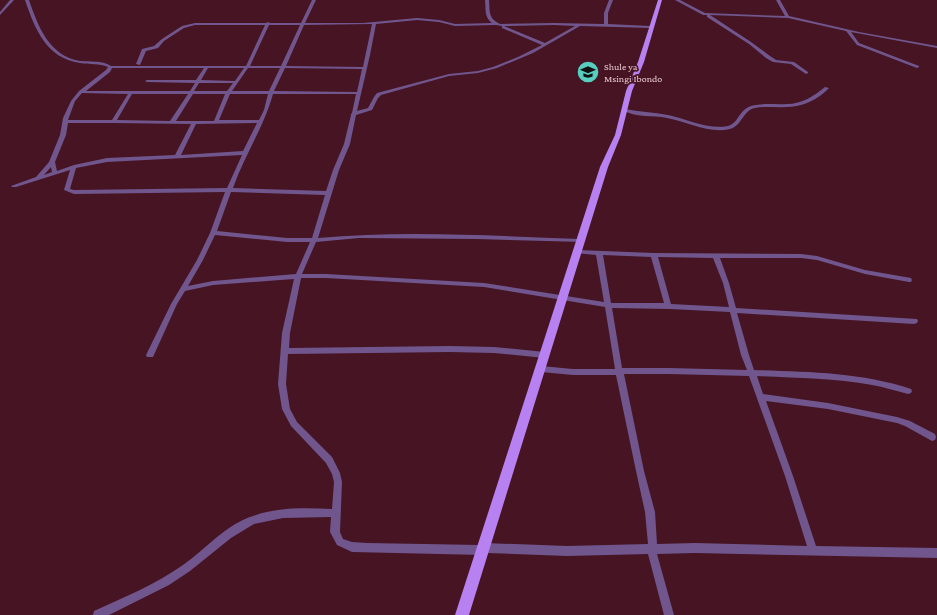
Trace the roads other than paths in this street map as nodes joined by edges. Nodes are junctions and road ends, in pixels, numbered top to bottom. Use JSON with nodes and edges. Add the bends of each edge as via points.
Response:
{"nodes":[{"id":1,"x":12,"y":0,"type":"edge"},
{"id":2,"x":27,"y":0,"type":"edge"},
{"id":3,"x":314,"y":0,"type":"edge"},
{"id":4,"x":487,"y":0,"type":"edge"},
{"id":5,"x":611,"y":0,"type":"edge"},
{"id":6,"x":660,"y":0,"type":"edge"},
{"id":7,"x":677,"y":0,"type":"edge"},
{"id":8,"x":778,"y":0,"type":"edge"},
{"id":9,"x":0,"y":14,"type":"edge"},
{"id":10,"x":704,"y":14,"type":"junction"},
{"id":11,"x":788,"y":17,"type":"junction"},
{"id":12,"x":374,"y":23,"type":"junction"},
{"id":13,"x":268,"y":24,"type":"junction"},
{"id":14,"x":304,"y":24,"type":"junction"},
{"id":15,"x":497,"y":24,"type":"junction"},
{"id":16,"x":578,"y":26,"type":"junction"},
{"id":17,"x":606,"y":26,"type":"junction"},
{"id":18,"x":650,"y":27,"type":"junction"},
{"id":19,"x":848,"y":31,"type":"junction"},
{"id":20,"x":546,"y":45,"type":"junction"},
{"id":21,"x":937,"y":47,"type":"edge"},
{"id":22,"x":138,"y":64,"type":"dead end"},
{"id":23,"x":207,"y":66,"type":"junction"},
{"id":24,"x":248,"y":66,"type":"junction"},
{"id":25,"x":110,"y":67,"type":"junction"},
{"id":26,"x":283,"y":67,"type":"junction"},
{"id":27,"x":917,"y":67,"type":"dead end"},
{"id":28,"x":364,"y":68,"type":"junction"},
{"id":29,"x":806,"y":73,"type":"dead end"},
{"id":30,"x":147,"y":81,"type":"dead end"},
{"id":31,"x":199,"y":81,"type":"junction"},
{"id":32,"x":235,"y":82,"type":"junction"},
{"id":33,"x":827,"y":88,"type":"dead end"},
{"id":34,"x":81,"y":92,"type":"junction"},
{"id":35,"x":131,"y":92,"type":"junction"},
{"id":36,"x":192,"y":93,"type":"junction"},
{"id":37,"x":228,"y":93,"type":"junction"},
{"id":38,"x":271,"y":93,"type":"junction"},
{"id":39,"x":359,"y":93,"type":"junction"},
{"id":40,"x":625,"y":110,"type":"junction"},
{"id":41,"x":353,"y":114,"type":"junction"},
{"id":42,"x":114,"y":121,"type":"junction"},
{"id":43,"x":262,"y":121,"type":"junction"},
{"id":44,"x":65,"y":122,"type":"junction"},
{"id":45,"x":195,"y":122,"type":"junction"},
{"id":46,"x":216,"y":122,"type":"junction"},
{"id":47,"x":172,"y":123,"type":"junction"},
{"id":48,"x":245,"y":152,"type":"junction"},
{"id":49,"x":178,"y":155,"type":"junction"},
{"id":50,"x":52,"y":162,"type":"junction"},
{"id":51,"x":74,"y":167,"type":"junction"},
{"id":52,"x":55,"y":173,"type":"junction"},
{"id":53,"x":37,"y":179,"type":"junction"},
{"id":54,"x":14,"y":186,"type":"dead end"},
{"id":55,"x":229,"y":190,"type":"junction"},
{"id":56,"x":329,"y":193,"type":"junction"},
{"id":57,"x":213,"y":233,"type":"junction"},
{"id":58,"x":314,"y":240,"type":"junction"},
{"id":59,"x":581,"y":241,"type":"junction"},
{"id":60,"x":577,"y":252,"type":"junction"},
{"id":61,"x":599,"y":253,"type":"junction"},
{"id":62,"x":654,"y":255,"type":"junction"},
{"id":63,"x":716,"y":256,"type":"junction"},
{"id":64,"x":298,"y":276,"type":"junction"},
{"id":65,"x":909,"y":280,"type":"dead end"},
{"id":66,"x":183,"y":289,"type":"junction"},
{"id":67,"x":563,"y":298,"type":"junction"},
{"id":68,"x":608,"y":306,"type":"junction"},
{"id":69,"x":668,"y":306,"type":"junction"},
{"id":70,"x":734,"y":310,"type":"junction"},
{"id":71,"x":914,"y":321,"type":"dead end"},
{"id":72,"x":285,"y":351,"type":"junction"},
{"id":73,"x":150,"y":355,"type":"dead end"},
{"id":74,"x":545,"y":355,"type":"junction"},
{"id":75,"x":541,"y":369,"type":"junction"},
{"id":76,"x":619,"y":371,"type":"junction"},
{"id":77,"x":752,"y":375,"type":"junction"},
{"id":78,"x":908,"y":391,"type":"dead end"},
{"id":79,"x":761,"y":397,"type":"junction"},
{"id":80,"x":932,"y":437,"type":"dead end"},
{"id":81,"x":335,"y":513,"type":"junction"},
{"id":82,"x":652,"y":548,"type":"junction"},
{"id":83,"x":484,"y":549,"type":"junction"},
{"id":84,"x":813,"y":551,"type":"junction"},
{"id":85,"x":937,"y":553,"type":"edge"},
{"id":86,"x":98,"y":615,"type":"edge"},
{"id":87,"x":462,"y":615,"type":"edge"},
{"id":88,"x":669,"y":615,"type":"edge"}],
"edges":[{"from":1,"to":9,"type":"street"},
{"from":2,"to":25,"type":"street","via":[[51,49],[67,59]]},
{"from":3,"to":14,"type":"street"},
{"from":4,"to":15,"type":"street","via":[[488,16]]},
{"from":5,"to":17,"type":"street","via":[[606,13]]},
{"from":6,"to":18,"type":"main road"},
{"from":7,"to":10,"type":"street"},
{"from":8,"to":11,"type":"street"},
{"from":10,"to":11,"type":"street"},
{"from":10,"to":29,"type":"street","via":[[768,57],[792,63]]},
{"from":11,"to":19,"type":"street"},
{"from":12,"to":14,"type":"street"},
{"from":12,"to":15,"type":"street","via":[[417,19],[455,25]]},
{"from":12,"to":28,"type":"street"},
{"from":13,"to":14,"type":"street"},
{"from":13,"to":22,"type":"street","via":[[189,25],[156,47],[144,50]]},
{"from":13,"to":24,"type":"street"},
{"from":14,"to":26,"type":"street"},
{"from":15,"to":16,"type":"street"},
{"from":15,"to":20,"type":"street"},
{"from":16,"to":17,"type":"street"},
{"from":16,"to":20,"type":"street"},
{"from":17,"to":18,"type":"street"},
{"from":18,"to":40,"type":"main road"},
{"from":19,"to":21,"type":"street"},
{"from":19,"to":27,"type":"street","via":[[858,44]]},
{"from":20,"to":41,"type":"street","via":[[516,60],[483,71],[450,75],[379,94],[370,110]]},
{"from":23,"to":24,"type":"street"},
{"from":23,"to":25,"type":"street"},
{"from":23,"to":31,"type":"street"},
{"from":24,"to":26,"type":"street"},
{"from":24,"to":32,"type":"street"},
{"from":25,"to":34,"type":"street","via":[[108,72]]},
{"from":26,"to":28,"type":"street"},
{"from":26,"to":38,"type":"street"},
{"from":28,"to":39,"type":"street"},
{"from":30,"to":31,"type":"street"},
{"from":31,"to":32,"type":"street"},
{"from":31,"to":36,"type":"street"},
{"from":32,"to":37,"type":"street"},
{"from":33,"to":40,"type":"street","via":[[797,105],[746,109],[733,125],[728,127],[702,126],[672,117]]},
{"from":34,"to":35,"type":"street"},
{"from":34,"to":44,"type":"street","via":[[73,101]]},
{"from":35,"to":36,"type":"street"},
{"from":35,"to":42,"type":"street"},
{"from":36,"to":37,"type":"street"},
{"from":36,"to":47,"type":"street"},
{"from":37,"to":38,"type":"street"},
{"from":37,"to":46,"type":"street"},
{"from":38,"to":39,"type":"street"},
{"from":38,"to":43,"type":"street"},
{"from":39,"to":41,"type":"street"},
{"from":40,"to":59,"type":"main road"},
{"from":41,"to":56,"type":"street","via":[[347,144]]},
{"from":42,"to":44,"type":"street"},
{"from":42,"to":47,"type":"street"},
{"from":43,"to":46,"type":"street"},
{"from":43,"to":48,"type":"street"},
{"from":44,"to":50,"type":"street","via":[[63,135]]},
{"from":45,"to":46,"type":"street"},
{"from":45,"to":47,"type":"street"},
{"from":45,"to":49,"type":"street"},
{"from":48,"to":49,"type":"street"},
{"from":48,"to":55,"type":"street"},
{"from":49,"to":51,"type":"street","via":[[106,160]]},
{"from":50,"to":52,"type":"street"},
{"from":50,"to":53,"type":"street"},
{"from":51,"to":52,"type":"street"},
{"from":51,"to":55,"type":"street","via":[[67,190],[74,192]]},
{"from":52,"to":53,"type":"street"},
{"from":53,"to":54,"type":"street"},
{"from":55,"to":56,"type":"street"},
{"from":55,"to":57,"type":"street"},
{"from":56,"to":58,"type":"street"},
{"from":57,"to":58,"type":"street"},
{"from":57,"to":66,"type":"street"},
{"from":58,"to":59,"type":"street","via":[[359,236]]},
{"from":58,"to":64,"type":"street"},
{"from":59,"to":60,"type":"main road"},
{"from":60,"to":61,"type":"street"},
{"from":60,"to":67,"type":"main road"},
{"from":61,"to":62,"type":"street"},
{"from":61,"to":68,"type":"street"},
{"from":62,"to":63,"type":"street"},
{"from":62,"to":69,"type":"street"},
{"from":63,"to":65,"type":"street","via":[[816,258],[865,272]]},
{"from":63,"to":70,"type":"street"},
{"from":64,"to":66,"type":"street","via":[[213,283]]},
{"from":64,"to":67,"type":"street","via":[[476,284]]},
{"from":64,"to":72,"type":"street"},
{"from":66,"to":73,"type":"street"},
{"from":67,"to":68,"type":"street"},
{"from":67,"to":74,"type":"main road"},
{"from":68,"to":69,"type":"street"},
{"from":68,"to":76,"type":"street"},
{"from":69,"to":70,"type":"street"},
{"from":70,"to":71,"type":"street"},
{"from":70,"to":77,"type":"street"},
{"from":72,"to":74,"type":"street","via":[[450,349]]},
{"from":72,"to":81,"type":"street","via":[[282,384],[286,409],[294,424],[333,466],[338,482]]},
{"from":74,"to":75,"type":"main road"},
{"from":75,"to":76,"type":"street","via":[[573,372]]},
{"from":75,"to":83,"type":"main road"},
{"from":76,"to":77,"type":"street"},
{"from":76,"to":82,"type":"street","via":[[650,512]]},
{"from":77,"to":78,"type":"street","via":[[846,378]]},
{"from":77,"to":79,"type":"street"},
{"from":79,"to":80,"type":"street","via":[[828,406],[897,420]]},
{"from":79,"to":84,"type":"street"},
{"from":81,"to":83,"type":"street","via":[[336,532],[340,542],[352,547]]},
{"from":81,"to":86,"type":"street","via":[[282,514],[242,525],[186,568]]},
{"from":82,"to":83,"type":"street","via":[[567,551]]},
{"from":82,"to":84,"type":"street"},
{"from":82,"to":88,"type":"street"},
{"from":83,"to":87,"type":"main road"},
{"from":84,"to":85,"type":"street"}]}
